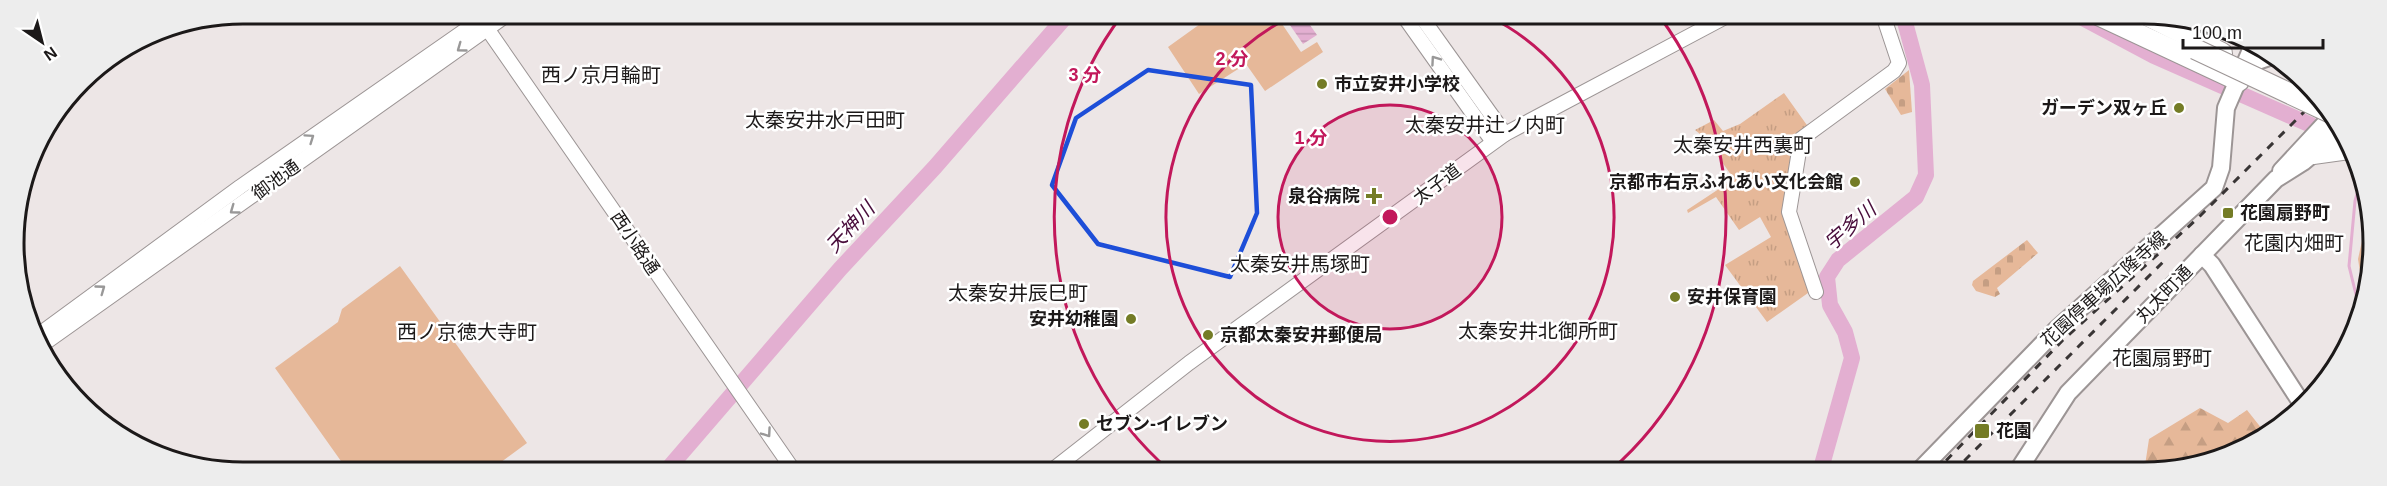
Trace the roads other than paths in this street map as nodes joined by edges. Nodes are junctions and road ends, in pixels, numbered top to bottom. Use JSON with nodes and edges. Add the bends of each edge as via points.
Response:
{"nodes":[{"id":1,"x":477,"y":24,"type":"edge"},
{"id":2,"x":477,"y":24,"type":"edge"},
{"id":3,"x":487,"y":24,"type":"edge"},
{"id":4,"x":1410,"y":24,"type":"edge"},
{"id":5,"x":1426,"y":24,"type":"edge"},
{"id":6,"x":1712,"y":24,"type":"edge"},
{"id":7,"x":1886,"y":24,"type":"edge"},
{"id":8,"x":2117,"y":24,"type":"edge"},
{"id":9,"x":2142,"y":24,"type":"edge"},
{"id":10,"x":2158,"y":24,"type":"edge"},
{"id":11,"x":2250,"y":51,"type":"edge"},
{"id":12,"x":2266,"y":61,"type":"edge"},
{"id":13,"x":2238,"y":83,"type":"junction"},
{"id":14,"x":2314,"y":106,"type":"edge"},
{"id":15,"x":2326,"y":121,"type":"edge"},
{"id":16,"x":2331,"y":129,"type":"edge"},
{"id":17,"x":2335,"y":135,"type":"edge"},
{"id":18,"x":1499,"y":138,"type":"junction"},
{"id":19,"x":2342,"y":150,"type":"edge"},
{"id":20,"x":2313,"y":154,"type":"junction"},
{"id":21,"x":2293,"y":156,"type":"junction"},
{"id":22,"x":2276,"y":179,"type":"junction"},
{"id":23,"x":2202,"y":255,"type":"junction"},
{"id":24,"x":1816,"y":292,"type":"dead end"},
{"id":25,"x":43,"y":332,"type":"edge"},
{"id":26,"x":47,"y":341,"type":"edge"},
{"id":27,"x":2298,"y":398,"type":"edge"},
{"id":28,"x":788,"y":462,"type":"edge"},
{"id":29,"x":1062,"y":462,"type":"edge"},
{"id":30,"x":1928,"y":462,"type":"edge"},
{"id":31,"x":2023,"y":462,"type":"edge"}],
"edges":[{"from":25,"to":1,"type":"street","name":"御池通","one_way":true,"via":[[240,187]]},
{"from":2,"to":26,"type":"street","name":"御池通","one_way":true},
{"from":3,"to":28,"type":"street","name":"西小路通","one_way":true},
{"from":18,"to":4,"type":"street","one_way":true},
{"from":5,"to":18,"type":"street"},
{"from":6,"to":18,"type":"street","name":"太子道"},
{"from":7,"to":24,"type":"street","via":[[1899,63],[1894,71],[1801,139],[1789,213]]},
{"from":8,"to":13,"type":"highway"},
{"from":9,"to":14,"type":"highway","bridge":true},
{"from":10,"to":13,"type":"highway"},
{"from":11,"to":13,"type":"main road","name":"花園停車場広隆寺線"},
{"from":12,"to":13,"type":"main road"},
{"from":13,"to":30,"type":"main road","name":"花園停車場広隆寺線","via":[[2226,108],[2219,178],[2214,188],[2056,330]]},
{"from":15,"to":21,"type":"main road","name":"丸太町通"},
{"from":16,"to":21,"type":"main road"},
{"from":17,"to":20,"type":"main road","name":"丸太町通"},
{"from":18,"to":29,"type":"street","name":"太子道","via":[[1188,363]]},
{"from":19,"to":20,"type":"highway"},
{"from":20,"to":22,"type":"main road","name":"丸太町通"},
{"from":21,"to":22,"type":"main road","name":"丸太町通"},
{"from":22,"to":23,"type":"main road","name":"丸太町通"},
{"from":23,"to":27,"type":"main road"},
{"from":23,"to":31,"type":"main road","name":"丸太町通","via":[[2068,393]]}]}
